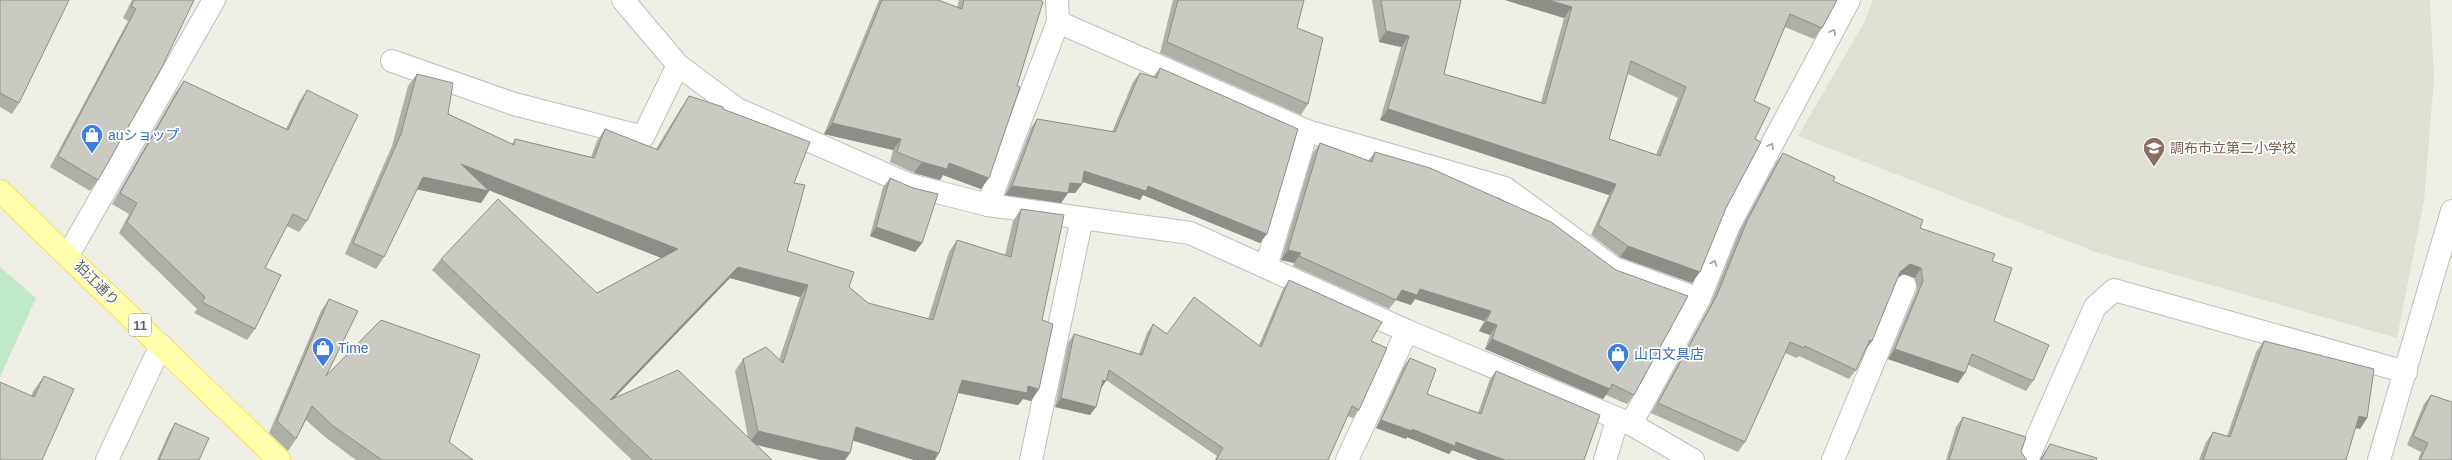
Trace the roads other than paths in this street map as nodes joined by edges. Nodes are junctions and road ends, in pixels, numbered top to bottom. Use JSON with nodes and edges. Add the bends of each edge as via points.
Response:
{"nodes":[{"id":1,"x":214,"y":0,"type":"edge"},
{"id":2,"x":623,"y":0,"type":"edge"},
{"id":3,"x":1057,"y":0,"type":"edge"},
{"id":4,"x":1849,"y":0,"type":"edge"},
{"id":5,"x":1058,"y":22,"type":"junction"},
{"id":6,"x":392,"y":61,"type":"dead end"},
{"id":7,"x":678,"y":66,"type":"junction"},
{"id":8,"x":1307,"y":131,"type":"junction"},
{"id":9,"x":0,"y":190,"type":"edge"},
{"id":10,"x":988,"y":205,"type":"junction"},
{"id":11,"x":2452,"y":211,"type":"edge"},
{"id":12,"x":1082,"y":218,"type":"junction"},
{"id":13,"x":68,"y":255,"type":"junction"},
{"id":14,"x":1266,"y":267,"type":"junction"},
{"id":15,"x":1905,"y":286,"type":"edge"},
{"id":16,"x":1699,"y":299,"type":"junction"},
{"id":17,"x":1407,"y":331,"type":"junction"},
{"id":18,"x":160,"y":346,"type":"junction"},
{"id":19,"x":2406,"y":372,"type":"junction"},
{"id":20,"x":1624,"y":422,"type":"junction"},
{"id":21,"x":107,"y":460,"type":"edge"},
{"id":22,"x":279,"y":460,"type":"edge"},
{"id":23,"x":1031,"y":460,"type":"edge"},
{"id":24,"x":1347,"y":460,"type":"edge"},
{"id":25,"x":1605,"y":460,"type":"edge"},
{"id":26,"x":1693,"y":460,"type":"edge"},
{"id":27,"x":1833,"y":460,"type":"edge"},
{"id":28,"x":2027,"y":460,"type":"edge"},
{"id":29,"x":2379,"y":460,"type":"edge"}],
"edges":[{"from":1,"to":13,"type":"street"},
{"from":2,"to":7,"type":"street"},
{"from":3,"to":5,"type":"street"},
{"from":16,"to":4,"type":"street","one_way":true,"via":[[1729,225]]},
{"from":5,"to":8,"type":"street"},
{"from":5,"to":10,"type":"street"},
{"from":6,"to":7,"type":"street","via":[[514,104],[643,137]]},
{"from":7,"to":10,"type":"street","via":[[737,109],[910,185]]},
{"from":8,"to":14,"type":"street"},
{"from":8,"to":16,"type":"street","via":[[1505,188],[1614,268]]},
{"from":9,"to":13,"type":"main road","name":"狛江通り","number":"11"},
{"from":10,"to":12,"type":"street"},
{"from":11,"to":19,"type":"street"},
{"from":12,"to":14,"type":"street","via":[[1190,233]]},
{"from":12,"to":23,"type":"street"},
{"from":13,"to":18,"type":"main road","name":"狛江通り","number":"11"},
{"from":14,"to":17,"type":"street"},
{"from":15,"to":27,"type":"street"},
{"from":16,"to":20,"type":"street"},
{"from":17,"to":20,"type":"street"},
{"from":17,"to":24,"type":"street"},
{"from":18,"to":21,"type":"street"},
{"from":18,"to":22,"type":"main road","name":"狛江通り","number":"11"},
{"from":19,"to":28,"type":"street","via":[[2114,290],[2095,306]]},
{"from":19,"to":29,"type":"street"},
{"from":20,"to":25,"type":"street"},
{"from":20,"to":26,"type":"street"}]}
